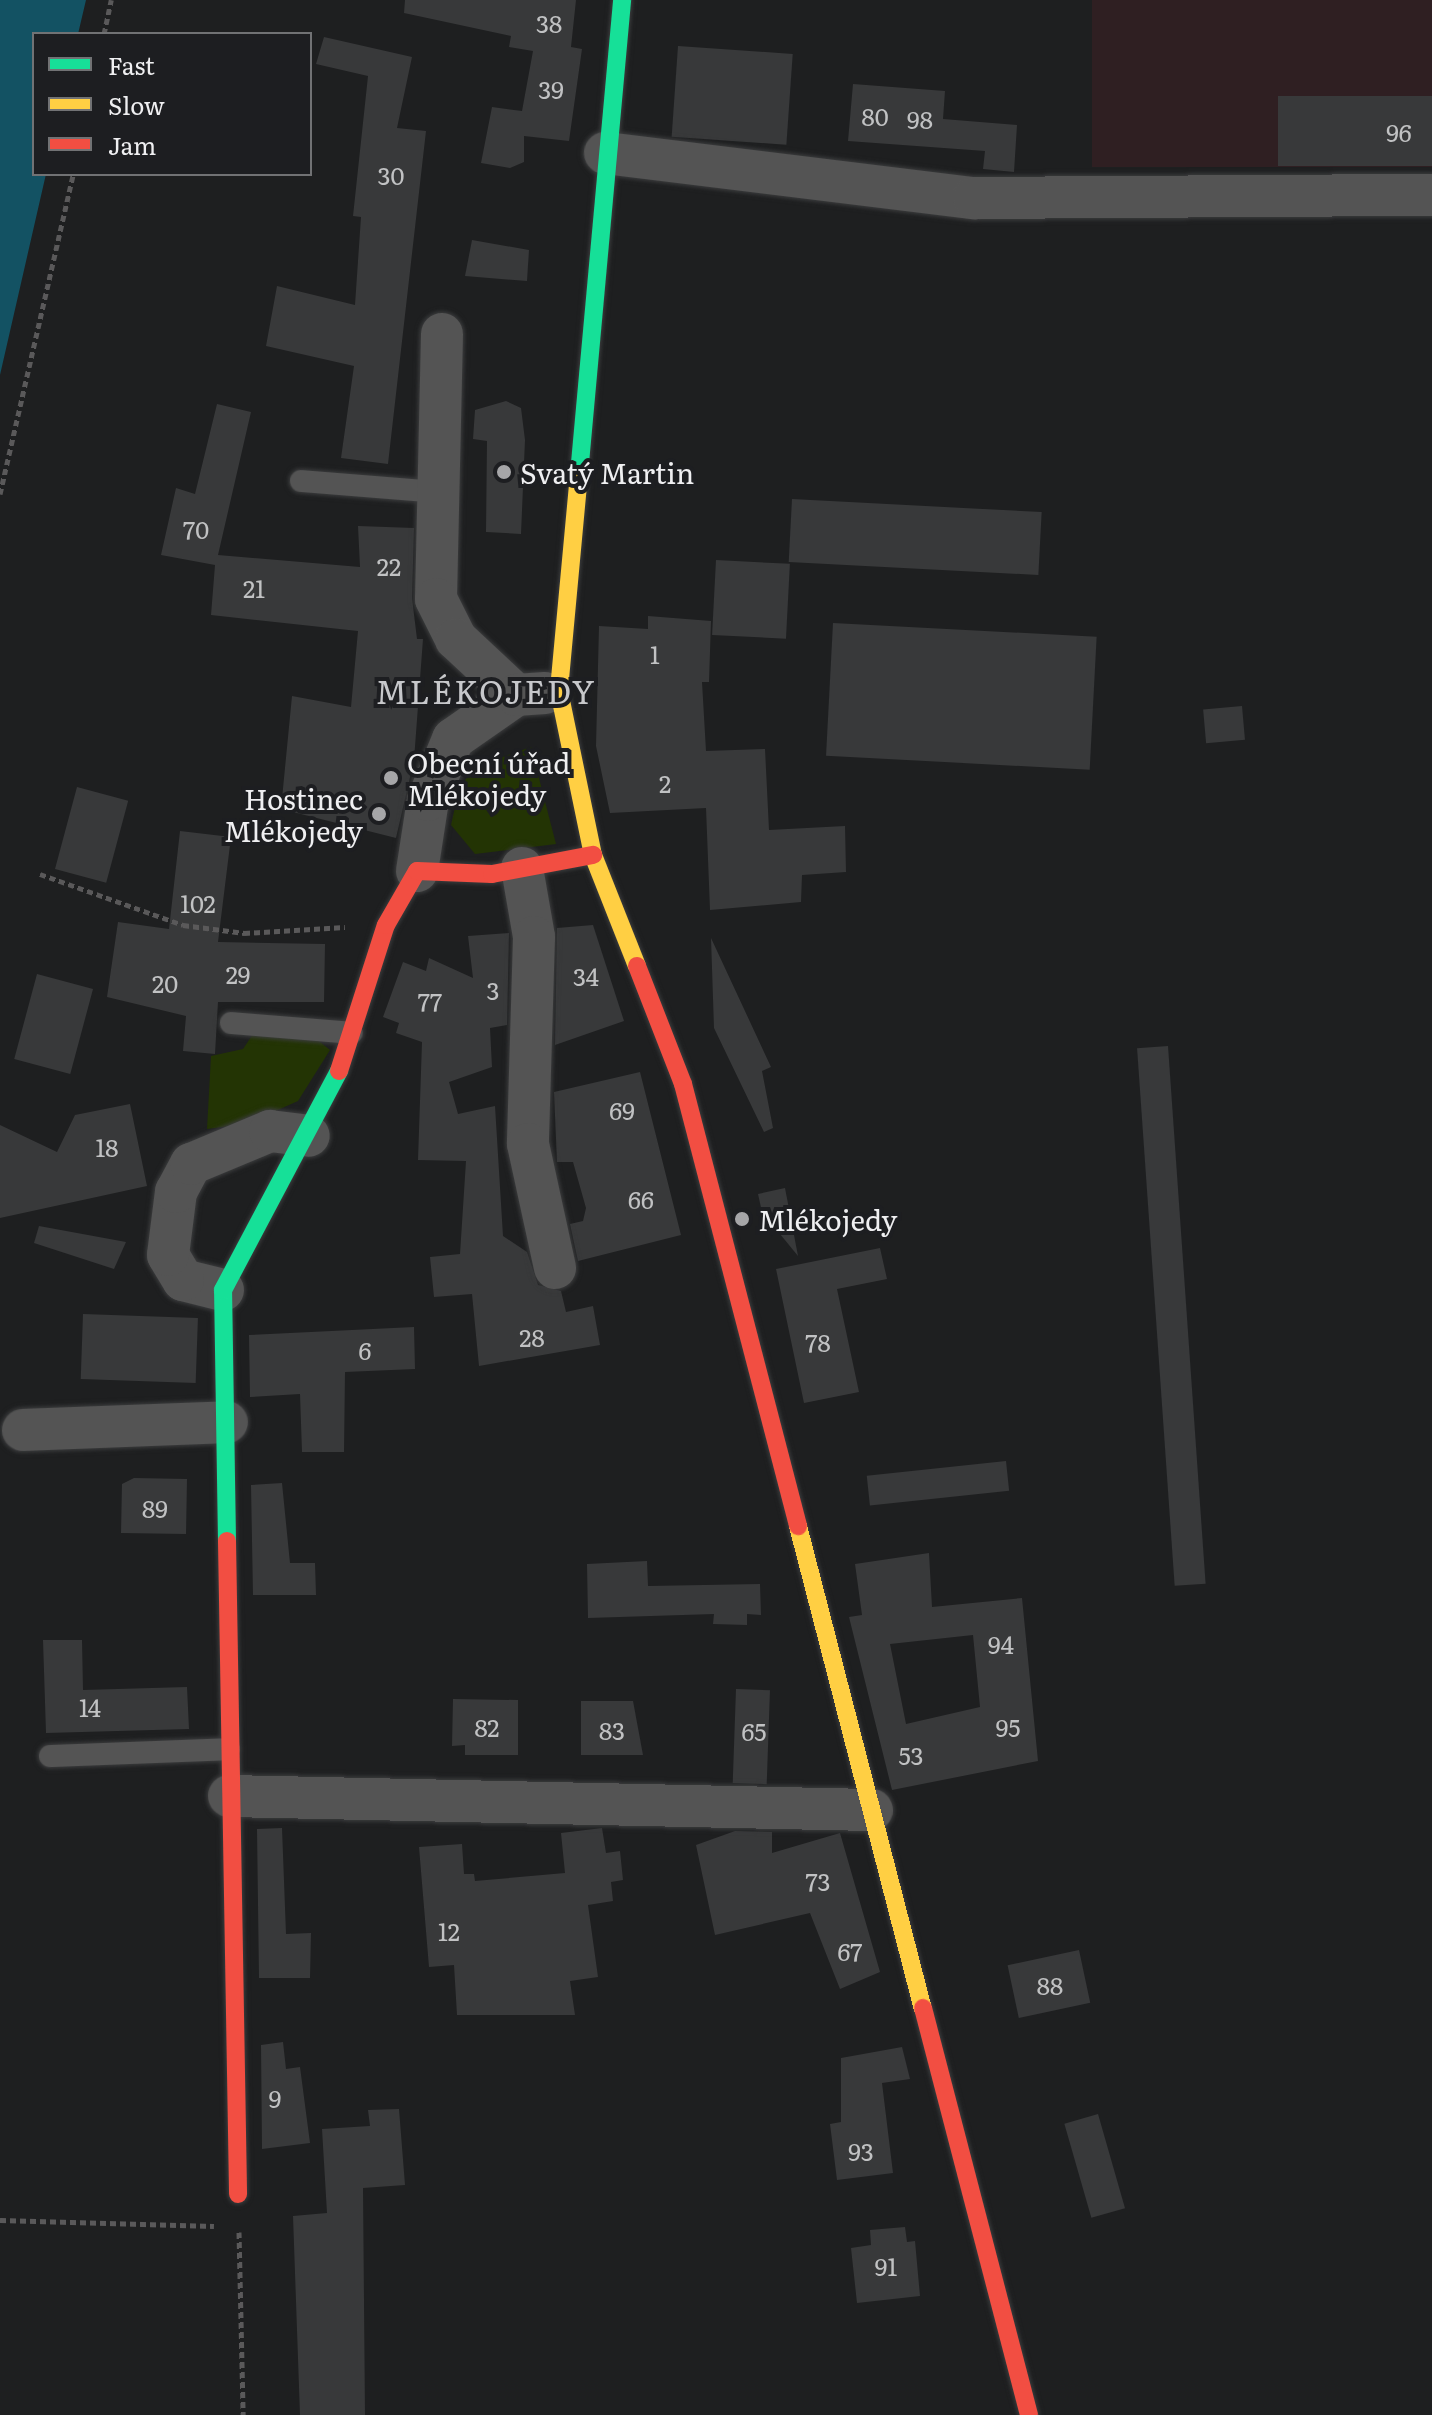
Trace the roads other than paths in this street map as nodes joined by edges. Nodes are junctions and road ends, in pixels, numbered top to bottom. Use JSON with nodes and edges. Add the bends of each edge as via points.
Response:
{"nodes":[{"id":1,"x":622,"y":0,"type":"edge"},
{"id":2,"x":605,"y":153,"type":"junction"},
{"id":3,"x":1432,"y":195,"type":"edge"},
{"id":4,"x":442,"y":334,"type":"dead end"},
{"id":5,"x":301,"y":481,"type":"dead end"},
{"id":6,"x":438,"y":492,"type":"junction"},
{"id":7,"x":559,"y":691,"type":"junction"},
{"id":8,"x":516,"y":695,"type":"junction"},
{"id":9,"x":593,"y":855,"type":"junction"},
{"id":10,"x":522,"y":868,"type":"junction"},
{"id":11,"x":417,"y":871,"type":"junction"},
{"id":12,"x":231,"y":1023,"type":"dead end"},
{"id":13,"x":352,"y":1033,"type":"junction"},
{"id":14,"x":309,"y":1136,"type":"junction"},
{"id":15,"x":555,"y":1268,"type":"dead end"},
{"id":16,"x":223,"y":1290,"type":"junction"},
{"id":17,"x":227,"y":1422,"type":"junction"},
{"id":18,"x":23,"y":1430,"type":"dead end"},
{"id":19,"x":229,"y":1749,"type":"junction"},
{"id":20,"x":50,"y":1756,"type":"dead end"},
{"id":21,"x":229,"y":1796,"type":"junction"},
{"id":22,"x":872,"y":1810,"type":"junction"},
{"id":23,"x":238,"y":2194,"type":"road end"},
{"id":24,"x":1029,"y":2415,"type":"edge"}],
"edges":[{"from":1,"to":2,"type":"street"},
{"from":2,"to":3,"type":"street","via":[[974,198]]},
{"from":2,"to":7,"type":"street"},
{"from":4,"to":6,"type":"street"},
{"from":5,"to":6,"type":"lane"},
{"from":6,"to":8,"type":"street","via":[[436,599],[456,639]]},
{"from":7,"to":8,"type":"street"},
{"from":7,"to":9,"type":"street"},
{"from":8,"to":11,"type":"street","via":[[453,739],[428,800]]},
{"from":9,"to":10,"type":"street"},
{"from":9,"to":22,"type":"street","via":[[683,1084]]},
{"from":10,"to":11,"type":"street"},
{"from":10,"to":15,"type":"street","via":[[534,937],[528,1144]]},
{"from":11,"to":13,"type":"street","via":[[386,925]]},
{"from":12,"to":13,"type":"lane"},
{"from":13,"to":14,"type":"street"},
{"from":14,"to":16,"type":"street"},
{"from":14,"to":16,"type":"street","via":[[270,1131],[191,1164],[173,1205],[168,1255],[183,1280]]},
{"from":16,"to":17,"type":"street"},
{"from":17,"to":18,"type":"street"},
{"from":17,"to":19,"type":"street"},
{"from":19,"to":20,"type":"lane"},
{"from":19,"to":21,"type":"street"},
{"from":21,"to":22,"type":"street"},
{"from":21,"to":23,"type":"street"},
{"from":22,"to":24,"type":"street"}]}
